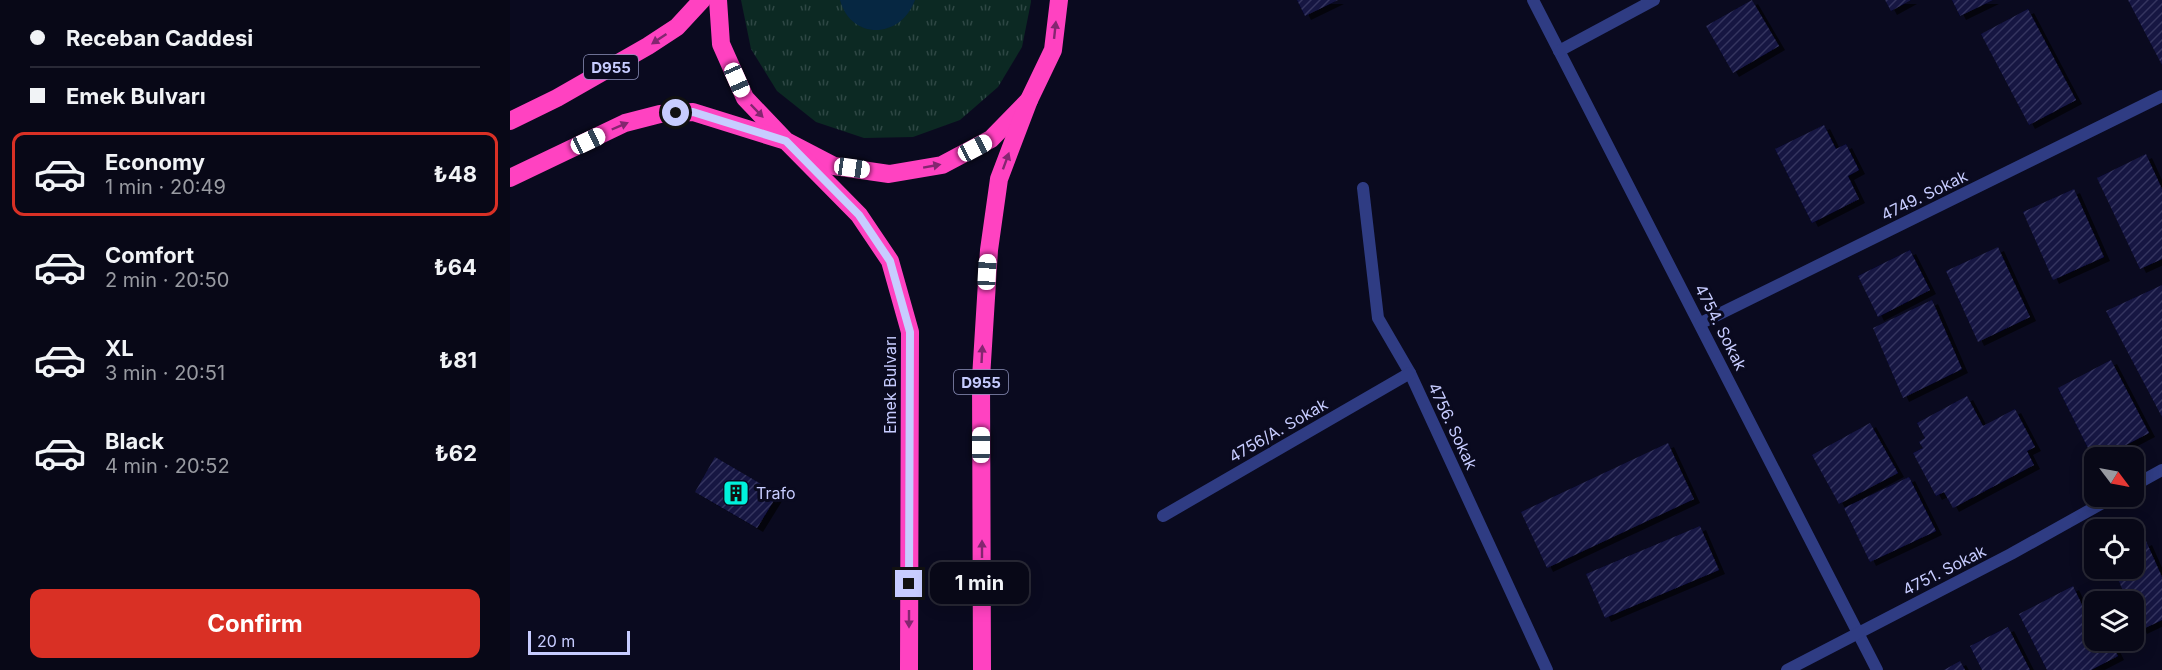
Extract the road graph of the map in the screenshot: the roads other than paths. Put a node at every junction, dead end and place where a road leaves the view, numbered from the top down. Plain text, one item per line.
1 (702, 0) edge
2 (718, 0) edge
3 (1059, 0) edge
4 (1533, 0) edge
5 (1654, 0) edge
6 (1559, 51) junction
7 (2162, 96) edge
8 (1029, 100) junction
9 (510, 121) edge
10 (786, 141) junction
11 (510, 178) edge
12 (1363, 188) dead end
13 (1701, 323) junction
14 (1410, 373) junction
15 (2162, 470) edge
16 (2144, 480) edge
17 (2095, 507) edge
18 (1163, 516) dead end
19 (1859, 632) junction
20 (909, 670) edge
21 (982, 670) edge
22 (1548, 670) edge
23 (1787, 670) edge
24 (1877, 670) edge

1 -> 9 highway, D955
2 -> 10 highway, D955
8 -> 3 highway, D955
4 - 6 street, 4754. Sokak
5 - 6 street
6 - 13 street, 4754. Sokak
7 - 13 street, 4749. Sokak
10 -> 8 highway, D955
21 -> 8 highway, D955
11 -> 10 highway, D955
10 -> 20 highway, Emek Bulvarı / D955
12 - 14 street, 4756. Sokak
13 - 19 street, 4754. Sokak
14 - 18 street, 4756/A. Sokak
14 - 22 street, 4756. Sokak
15 - 16 street
17 - 19 street, 4751. Sokak
19 - 23 street, 4751. Sokak
19 - 24 street, 4754. Sokak

